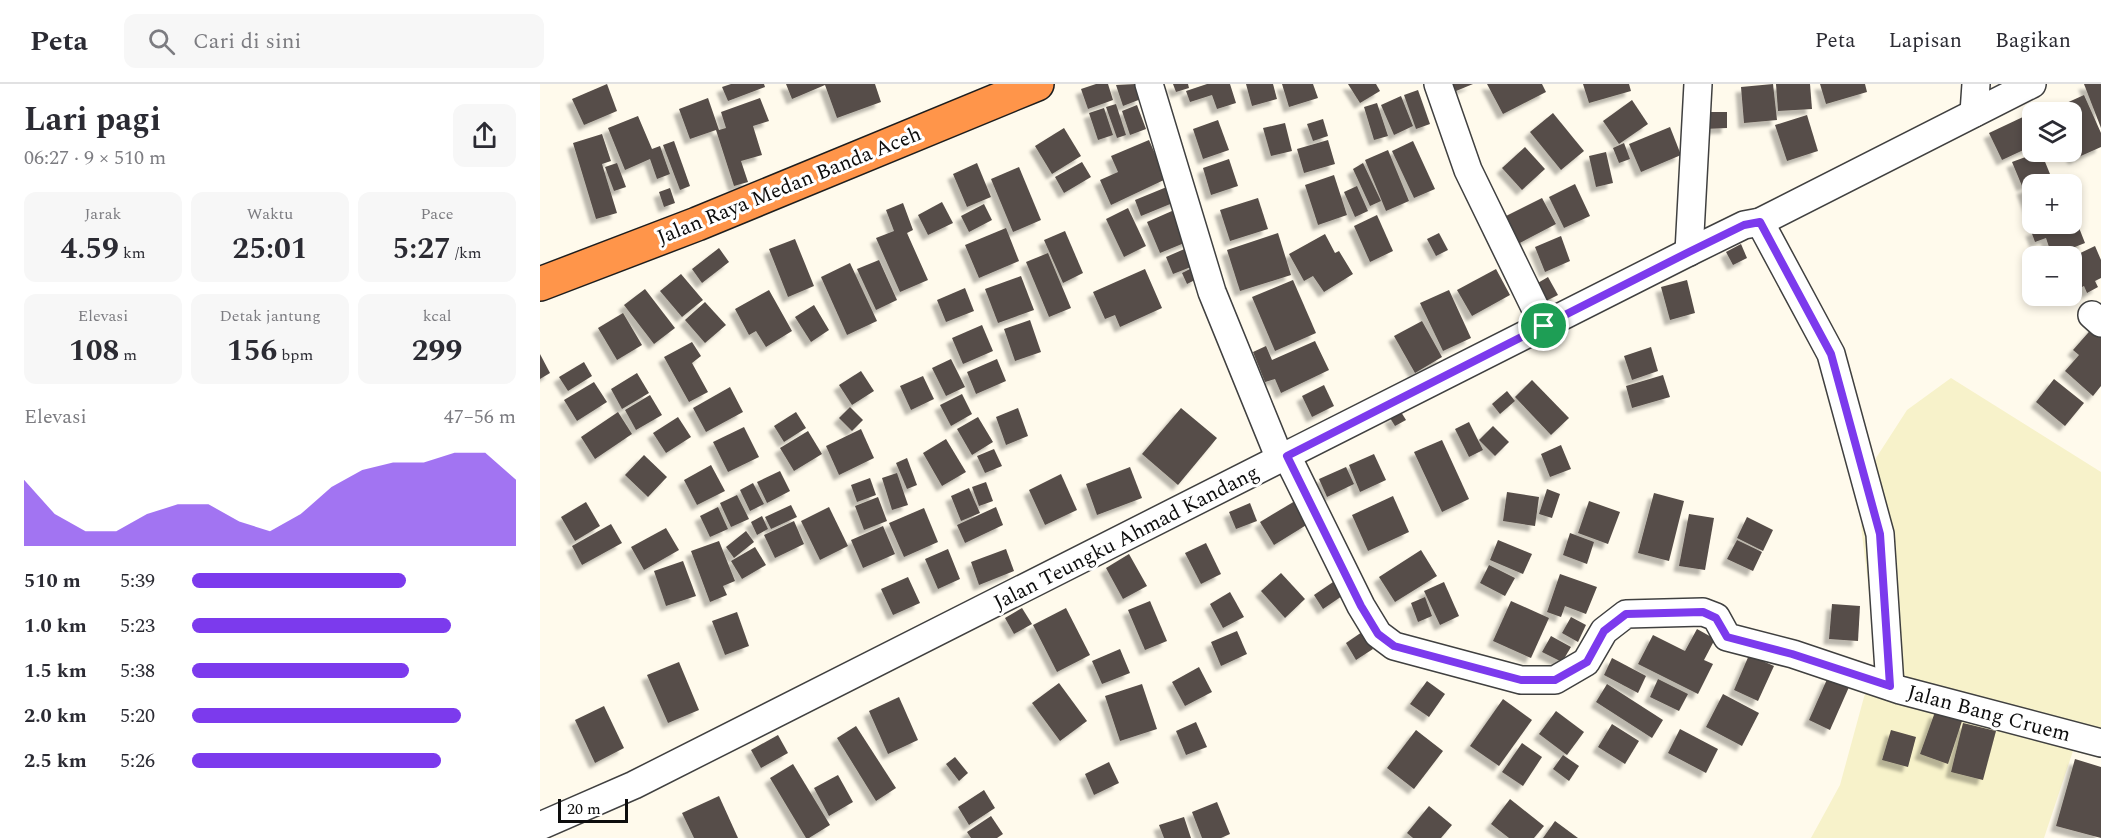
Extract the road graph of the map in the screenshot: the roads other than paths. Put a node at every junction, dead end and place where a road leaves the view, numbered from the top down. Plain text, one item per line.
1 (1036, 84) edge
2 (1149, 84) edge
3 (1438, 84) edge
4 (1698, 84) edge
5 (1976, 84) edge
6 (2032, 84) edge
7 (1974, 113) junction
8 (1760, 222) junction
9 (1689, 252) junction
10 (540, 284) edge
11 (1544, 326) junction
12 (1284, 457) junction
13 (1890, 686) junction
14 (2101, 743) edge
15 (540, 826) edge

1 - 10 highway, Jalan Raya Medan Banda Aceh
2 - 12 street, Jalan Bang Cruem
3 - 11 street
4 - 9 street
5 - 7 street
6 - 7 street, Jalan Teungku Ahmad Kandang
7 - 8 street, Jalan Teungku Ahmad Kandang
8 - 9 street, Jalan Teungku Ahmad Kandang
8 - 13 street
9 - 11 street, Jalan Teungku Ahmad Kandang
11 - 12 street, Jalan Teungku Ahmad Kandang
12 - 13 street, Jalan Bang Cruem
12 - 15 street, Jalan Teungku Ahmad Kandang
13 - 14 street, Jalan Bang Cruem

